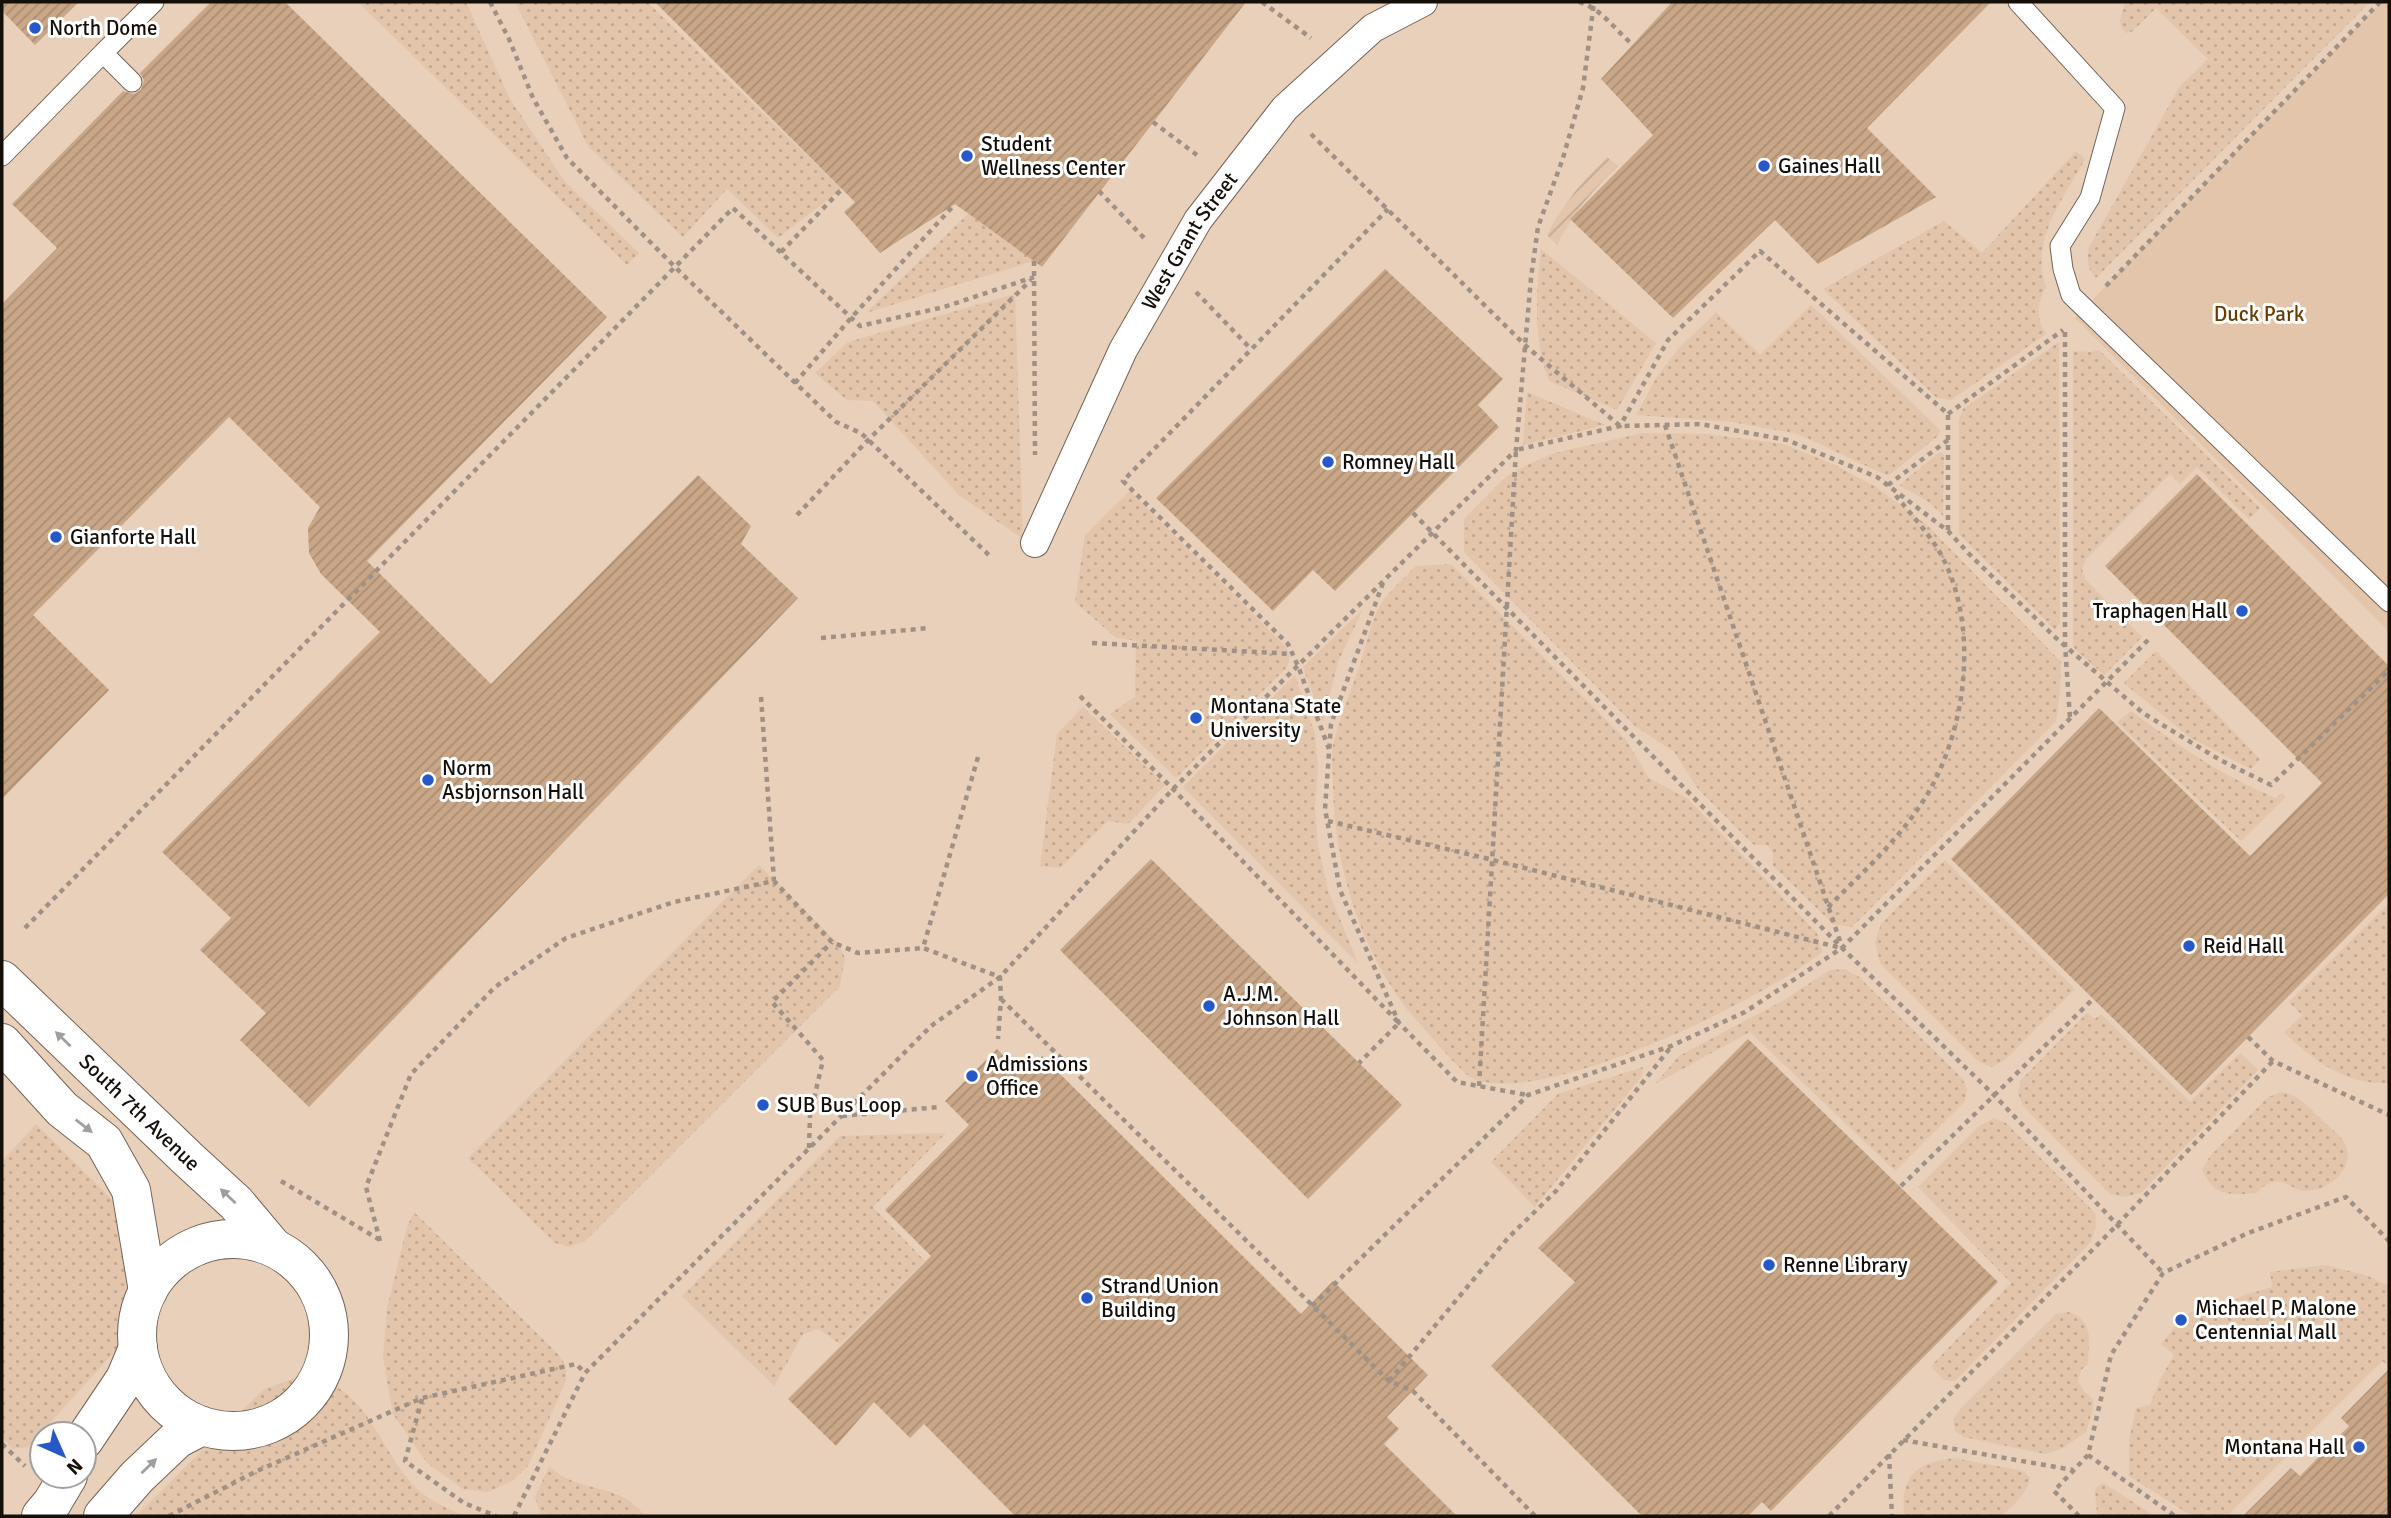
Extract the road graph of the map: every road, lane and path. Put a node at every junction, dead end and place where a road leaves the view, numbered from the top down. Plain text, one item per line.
1 (154, 2) edge
2 (490, 2) edge
3 (1262, 2) edge
4 (1423, 2) edge
5 (1578, 2) edge
6 (2018, 2) edge
7 (2379, 2) edge
8 (1594, 4) edge
9 (1632, 44) dead end
10 (103, 53) junction
11 (1340, 59) junction
12 (132, 82) dead end
13 (1285, 108) junction
14 (1153, 122) dead end
15 (2, 156) edge
16 (1230, 179) junction
17 (842, 189) dead end
18 (955, 204) dead end
19 (1388, 209) junction
20 (781, 252) junction
21 (1034, 261) dead end
22 (676, 268) junction
23 (1034, 277) junction
24 (2085, 308) junction
25 (851, 318) junction
26 (2065, 329) junction
27 (1527, 347) junction
28 (795, 383) junction
29 (1948, 414) junction
30 (1665, 425) junction
31 (1620, 426) junction
32 (869, 440) junction
33 (1949, 440) junction
34 (1517, 450) junction
35 (1035, 463) dead end
36 (1888, 485) junction
37 (1413, 513) dead end
38 (797, 515) dead end
39 (1948, 531) junction
40 (1433, 533) junction
41 (1035, 543) dead end
42 (991, 557) dead end
43 (1384, 581) junction
44 (2389, 602) edge
45 (1508, 610) junction
46 (929, 628) dead end
47 (2151, 637) dead end
48 (821, 638) dead end
49 (1092, 643) dead end
50 (2065, 644) junction
51 (1293, 654) junction
52 (1298, 666) junction
53 (2389, 670) edge
54 (2106, 682) junction
55 (1080, 696) dead end
56 (761, 697) dead end
57 (2070, 719) junction
58 (1329, 749) junction
59 (978, 757) dead end
60 (1173, 789) junction
61 (1328, 821) junction
62 (1493, 860) junction
63 (774, 881) junction
64 (1828, 907) junction
65 (25, 928) dead end
66 (832, 942) junction
67 (923, 948) junction
68 (1842, 948) junction
69 (1000, 977) junction
70 (2, 980) edge
71 (1001, 999) junction
72 (2093, 999) dead end
73 (1399, 1023) junction
74 (2248, 1037) dead end
75 (998, 1039) dead end
76 (2, 1044) edge
77 (1671, 1046) junction
78 (2273, 1061) junction
79 (1359, 1063) dead end
80 (1479, 1086) junction
81 (1528, 1095) junction
82 (1995, 1096) junction
83 (939, 1107) dead end
84 (2389, 1115) edge
85 (841, 1116) junction
86 (809, 1148) junction
87 (281, 1181) dead end
88 (1901, 1186) dead end
89 (2116, 1226) junction
90 (2389, 1241) edge
91 (273, 1247) junction
92 (2163, 1273) junction
93 (148, 1291) junction
94 (1312, 1306) junction
95 (138, 1348) junction
96 (585, 1373) junction
97 (1389, 1381) junction
98 (422, 1398) junction
99 (97, 1420) edge
100 (202, 1426) junction
101 (1903, 1440) junction
102 (2, 1444) edge
103 (1889, 1454) junction
104 (2088, 1455) junction
105 (28, 1468) edge
106 (2073, 1470) junction
107 (60, 1490) edge
108 (41, 1516) edge
109 (103, 1516) edge
110 (169, 1516) edge
111 (496, 1516) edge
112 (514, 1516) edge
113 (1535, 1516) edge
114 (1829, 1516) edge
115 (1892, 1516) edge
116 (2079, 1516) edge
117 (2175, 1516) edge

1 - 10 lane
2 - 22 path
3 - 11 path
4 - 11 street, West Grant Street
5 - 8 path
6 - 24 lane
7 - 24 path
8 - 9 path
8 - 27 path
10 - 12 lane
10 - 15 lane
11 - 13 street, West Grant Street
13 - 16 street, West Grant Street
13 - 19 path
14 - 16 path
16 - 41 street, West Grant Street
17 - 20 path
18 - 25 path
19 - 27 path
19 - 51 path
20 - 22 path
20 - 25 path
21 - 23 path
22 - 28 path
22 - 65 path
23 - 25 path
23 - 32 path
23 - 35 path
24 - 26 path
24 - 44 lane
25 - 28 path
26 - 29 path
26 - 50 path
27 - 31 path
27 - 34 path
28 - 32 path
29 - 31 path
29 - 33 path
30 - 31 path
30 - 36 path
30 - 64 path
31 - 34 path
32 - 38 path
32 - 42 path
33 - 36 path
33 - 39 path
34 - 40 path
34 - 45 path
36 - 39 path
36 - 64 path
37 - 40 path
39 - 50 path
40 - 43 path
40 - 45 path
43 - 52 path
43 - 58 path
45 - 62 path
45 - 68 path
46 - 48 path
47 - 54 path
49 - 51 path
50 - 54 path
50 - 57 path
51 - 52 path
52 - 58 path
52 - 60 path
53 - 54 path
54 - 57 path
55 - 60 path
56 - 63 path
57 - 68 path
58 - 61 path
59 - 67 path
60 - 69 path
60 - 73 path
61 - 62 path
61 - 73 path
62 - 68 path
62 - 80 path
63 - 66 path
63 - 87 path
64 - 68 path
66 - 67 path
66 - 86 path
67 - 69 path
68 - 77 path
68 - 82 path
69 - 71 path
69 - 85 path
91 -> 70 street, South 7th Avenue
71 - 75 path
71 - 94 path
72 - 82 path
73 - 79 path
73 - 80 path
74 - 78 path
76 -> 93 street
77 - 81 path
77 - 97 path
78 - 84 path
78 - 89 path
80 - 81 path
81 - 94 path
82 - 88 path
82 - 89 path
83 - 85 path
85 - 86 path
86 - 96 path
89 - 92 path
89 - 101 path
90 - 92 path
91 - 93 street
91 - 100 street
92 - 104 path
93 - 95 street
94 - 97 path
95 - 99 street
95 - 100 street
96 - 98 path
96 - 112 path
97 - 113 path
98 - 110 path
98 - 111 path
109 -> 100 street
101 - 103 path
101 - 106 path
102 - 105 path
103 - 114 path
103 - 115 path
104 - 106 path
104 - 117 path
106 - 116 path
107 - 108 street

